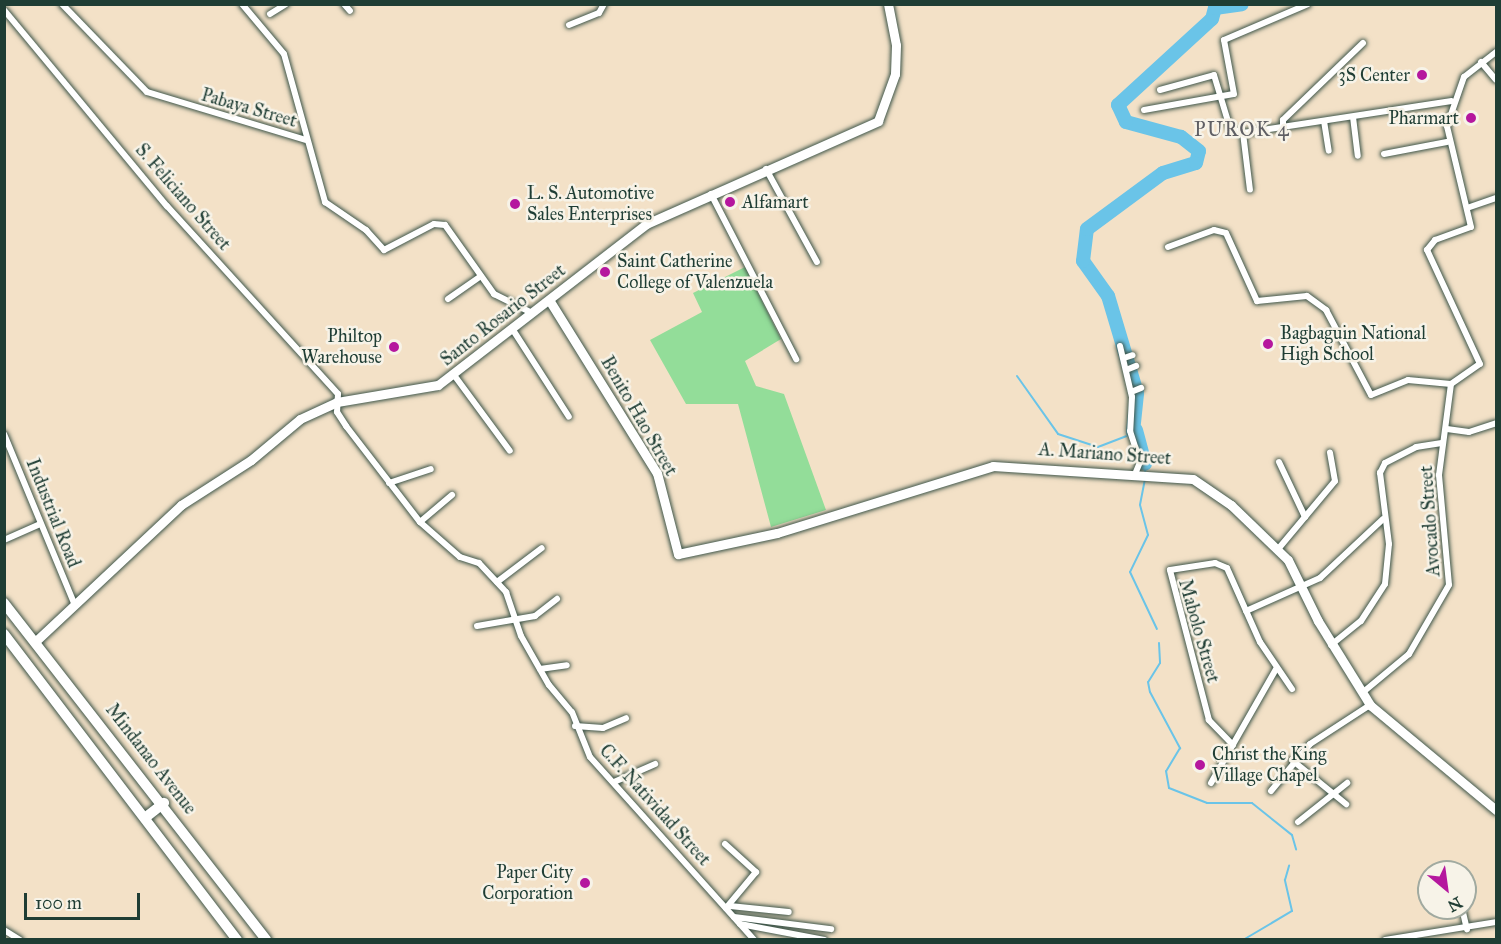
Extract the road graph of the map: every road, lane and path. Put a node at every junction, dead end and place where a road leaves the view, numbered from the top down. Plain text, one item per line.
1 (62, 4) edge
2 (242, 4) edge
3 (271, 4) edge
4 (286, 4) edge
5 (344, 4) edge
6 (604, 4) edge
7 (888, 4) edge
8 (1308, 4) edge
9 (4, 9) edge
10 (278, 9) junction
11 (350, 11) dead end
12 (270, 14) dead end
13 (569, 25) dead end
14 (1363, 43) dead end
15 (1497, 52) edge
16 (1481, 62) junction
17 (1497, 80) edge
18 (1160, 90) dead end
19 (1223, 99) junction
20 (1452, 101) junction
21 (1144, 110) dead end
22 (1353, 117) junction
23 (1324, 121) junction
24 (1283, 127) junction
25 (1243, 133) junction
26 (306, 140) junction
27 (1447, 142) junction
28 (1329, 151) dead end
29 (1384, 154) dead end
30 (1358, 156) dead end
31 (766, 167) junction
32 (1250, 190) dead end
33 (711, 194) junction
34 (1497, 198) edge
35 (1467, 208) junction
36 (1168, 247) dead end
37 (817, 262) dead end
38 (481, 276) junction
39 (448, 299) dead end
40 (550, 303) junction
41 (534, 314) junction
42 (513, 330) junction
43 (1120, 346) dead end
44 (796, 359) dead end
45 (454, 375) junction
46 (1451, 384) junction
47 (338, 402) junction
48 (569, 417) dead end
49 (1497, 423) edge
50 (1447, 429) junction
51 (4, 434) edge
52 (1442, 443) junction
53 (510, 451) dead end
54 (1330, 452) dead end
55 (1279, 462) dead end
56 (431, 469) dead end
57 (1141, 472) junction
58 (389, 483) junction
59 (452, 495) dead end
60 (1305, 517) junction
61 (1383, 519) junction
62 (420, 522) junction
63 (40, 524) junction
64 (4, 540) edge
65 (542, 548) dead end
66 (1279, 548) junction
67 (678, 554) joint
68 (497, 582) junction
69 (1300, 588) junction
70 (557, 599) dead end
71 (4, 603) edge
72 (74, 603) junction
73 (1246, 611) junction
74 (517, 620) junction
75 (477, 626) dead end
76 (4, 634) edge
77 (38, 639) junction
78 (1331, 645) junction
79 (567, 665) dead end
80 (540, 669) junction
81 (1276, 669) junction
82 (1292, 689) dead end
83 (1362, 693) junction
84 (1370, 705) junction
85 (626, 718) dead end
86 (575, 726) junction
87 (1233, 745) junction
88 (1292, 760) junction
89 (655, 764) dead end
90 (614, 782) junction
91 (1211, 783) dead end
92 (1347, 783) dead end
93 (1271, 791) dead end
94 (1334, 794) junction
95 (164, 803) junction
96 (1346, 804) dead end
97 (1497, 810) edge
98 (146, 817) junction
99 (1298, 822) dead end
100 (725, 844) dead end
101 (728, 907) junction
102 (789, 912) dead end
103 (734, 917) junction
104 (1465, 920) edge
105 (1497, 922) edge
106 (740, 924) junction
107 (831, 929) dead end
108 (1467, 929) junction
109 (4, 930) edge
110 (1412, 936) edge
111 (20, 939) edge
112 (237, 939) edge
113 (266, 939) edge
114 (754, 939) edge
115 (825, 939) edge
116 (1385, 939) edge

1 - 26 street, Pabaya Street
2 - 26 street
3 - 10 street
4 - 10 street
5 - 11 street
6 - 13 street
7 - 31 street, Santo Rosario Street
8 - 19 street
9 - 47 street, S. Feliciano Street
10 - 12 street
14 - 24 street
15 - 16 street
16 - 17 street
16 - 20 street
18 - 19 street
19 - 21 street
19 - 25 street
20 - 22 street
20 - 27 street
22 - 23 street
22 - 30 street
23 - 24 street
23 - 28 street
24 - 25 street
25 - 32 street
26 - 38 street, Pabaya Street
27 - 29 street
27 - 35 street
31 - 33 street, Santo Rosario Street
31 - 37 street
33 - 40 street, Santo Rosario Street
33 - 44 street
34 - 35 street
35 - 46 street
36 - 46 street
38 - 39 street
38 - 41 street, Pabaya Street
40 - 41 street, Santo Rosario Street
40 - 67 street, Benito Hao Street
41 - 42 street, Santo Rosario Street
42 - 45 street, Santo Rosario Street
42 - 48 street
43 - 57 street
45 - 47 street, Santo Rosario Street
45 - 53 street
46 - 50 street, Avocado Street
47 - 58 street, C.F. Natividad Street
47 - 72 street, Santo Rosario Street
49 - 50 street
50 - 52 street, Avocado Street
51 - 63 street, Industrial Road
52 - 61 street
52 - 83 street, Avocado Street
54 - 60 street
55 - 60 street
56 - 58 street
57 - 66 street, A. Mariano Street
57 - 67 street, A. Mariano Street
58 - 62 street, C.F. Natividad Street
59 - 62 street
60 - 66 street
61 - 69 street
61 - 78 street
62 - 68 street, C.F. Natividad Street
63 - 64 street
63 - 72 street, Industrial Road
65 - 68 street
66 - 69 street, A. Mariano Street
68 - 74 street, C.F. Natividad Street
69 - 73 street
69 - 78 street, A. Mariano Street
70 - 74 street
71 - 77 main road, Mindanao Avenue
72 - 77 street, Santo Rosario Street
73 - 81 street
73 - 87 street, Mabolo Street
74 - 75 street
74 - 80 street, C.F. Natividad Street
76 - 98 main road, Mindanao Avenue
77 - 95 main road, Mindanao Avenue
78 - 83 street, A. Mariano Street
79 - 80 street
80 - 86 street, C.F. Natividad Street
81 - 82 street
81 - 87 street
83 - 84 street, A. Mariano Street
84 - 88 street
84 - 97 street, A. Mariano Street
85 - 86 street
86 - 90 street, C.F. Natividad Street
87 - 91 street
88 - 93 street
88 - 94 street
89 - 90 street
90 - 101 street, C.F. Natividad Street
92 - 94 street
94 - 96 street
94 - 99 street
95 - 98 main road
95 - 113 main road, Mindanao Avenue
98 - 112 main road, Mindanao Avenue
100 - 101 street
101 - 102 street
101 - 103 street, C.F. Natividad Street
103 - 106 street, C.F. Natividad Street
103 - 107 street
104 - 108 street
105 - 108 street
106 - 114 street, C.F. Natividad Street
106 - 115 street
108 - 110 street
109 - 111 street
110 - 116 street

